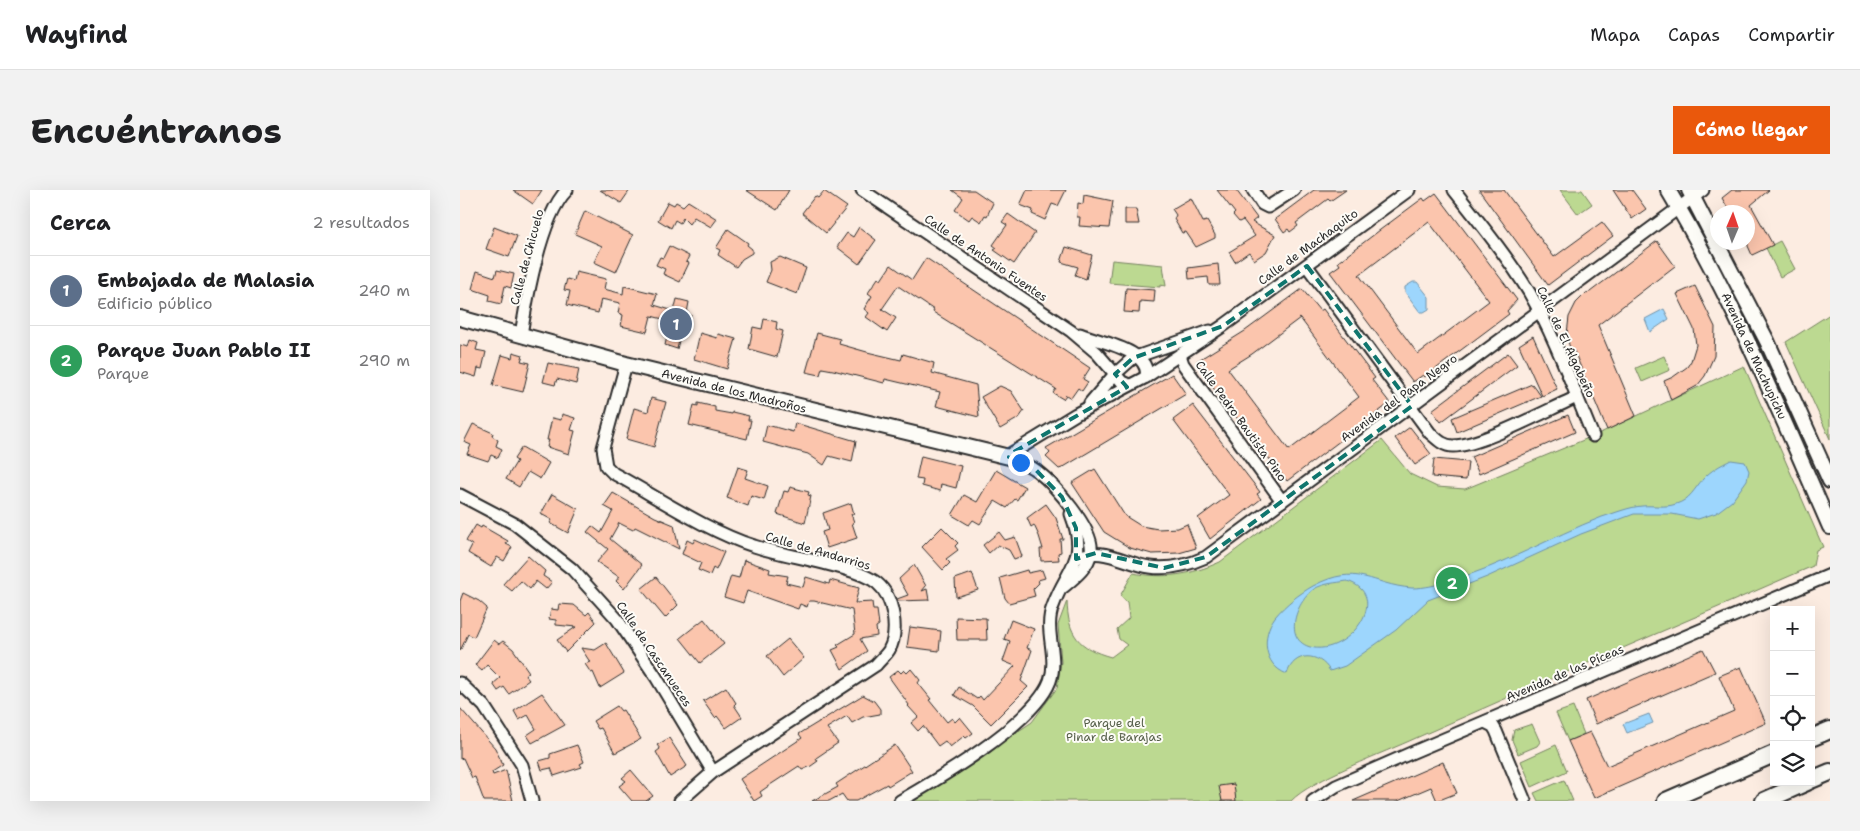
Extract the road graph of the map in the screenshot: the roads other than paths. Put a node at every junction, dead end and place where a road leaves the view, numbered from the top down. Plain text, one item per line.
1 (567, 190) edge
2 (862, 190) edge
3 (1253, 190) edge
4 (1294, 190) edge
5 (1409, 190) edge
6 (1454, 190) edge
7 (1668, 190) edge
8 (1695, 192) edge
9 (1679, 208) junction
10 (1307, 266) junction
11 (1539, 312) junction
12 (460, 318) edge
13 (1223, 326) junction
14 (1071, 331) junction
15 (521, 335) junction
16 (1180, 355) junction
17 (1139, 356) junction
18 (626, 364) junction
19 (1115, 374) junction
20 (1146, 377) junction
21 (1129, 385) junction
22 (1577, 397) junction
23 (1412, 406) junction
24 (1076, 414) junction
25 (1593, 436) dead end
26 (1009, 457) junction
27 (1830, 481) edge
28 (460, 495) edge
29 (1062, 497) junction
30 (1282, 501) junction
31 (1830, 527) edge
32 (1092, 552) junction
33 (1076, 558) junction
34 (1830, 575) edge
35 (1062, 588) junction
36 (460, 683) edge
37 (1485, 722) junction
38 (1830, 730) edge
39 (1815, 736) edge
40 (1770, 756) edge
41 (713, 772) junction
42 (1830, 772) edge
43 (1815, 778) edge
44 (1798, 786) edge
45 (532, 801) edge
46 (680, 801) edge
47 (900, 801) edge
48 (1313, 801) edge
49 (1525, 801) edge
50 (1666, 801) edge
51 (1764, 801) edge

1 - 15 street, Calle de Chicuelo
2 - 14 street, Calle de Antonio Fuentes
3 - 4 street
5 - 10 street, Calle de Machaquito
6 - 11 street, Calle de El Algabeño
7 - 9 street, Avenida de Machupichu
8 - 9 street, Avenida del Papa Negro
8 - 27 street, Avenida de Machupichu
9 - 11 street, Avenida del Papa Negro
9 - 31 street, Avenida de Machupichu
10 - 13 street, Calle de Machaquito
10 - 23 street
11 - 22 street, Calle de El Algabeño
11 - 23 street, Avenida del Papa Negro
12 - 15 street, Avenida de los Madroños
13 - 16 street, Calle de Machaquito
13 - 17 street, Calle de Machaquito
14 - 17 street, Calle de Antonio Fuentes
14 - 19 street, Calle de Antonio Fuentes
15 - 18 street, Avenida de los Madroños
16 - 20 street, Calle de Machaquito
16 - 30 street, Calle Pedro Bautista Pino
17 - 19 street, Calle de Machaquito
17 - 20 street
18 - 26 street, Avenida de los Madroños
18 - 41 street, Calle de Andarrios
19 - 21 street, Calle de Antonio Fuentes
19 - 24 street, Calle de Machaquito
20 - 21 street, Calle de Machaquito
21 - 24 street, Calle de Machaquito
22 - 23 street
22 - 25 street, Calle de El Algabeño
23 - 30 street, Avenida del Papa Negro
24 - 26 street, Calle de Machaquito
26 - 29 street
28 - 41 street, Calle de Cascanueces
29 - 32 street
29 - 33 street
30 - 32 street, Avenida del Papa Negro
32 - 33 street
32 - 35 street
33 - 35 street
34 - 37 street, Avenida de las Píceas
35 - 47 street
36 - 45 street
37 - 48 street, Avenida de las Píceas
37 - 49 street
38 - 39 main road
40 - 50 main road
41 - 46 street, Calle de Andarrios
42 - 43 main road
44 - 51 main road

